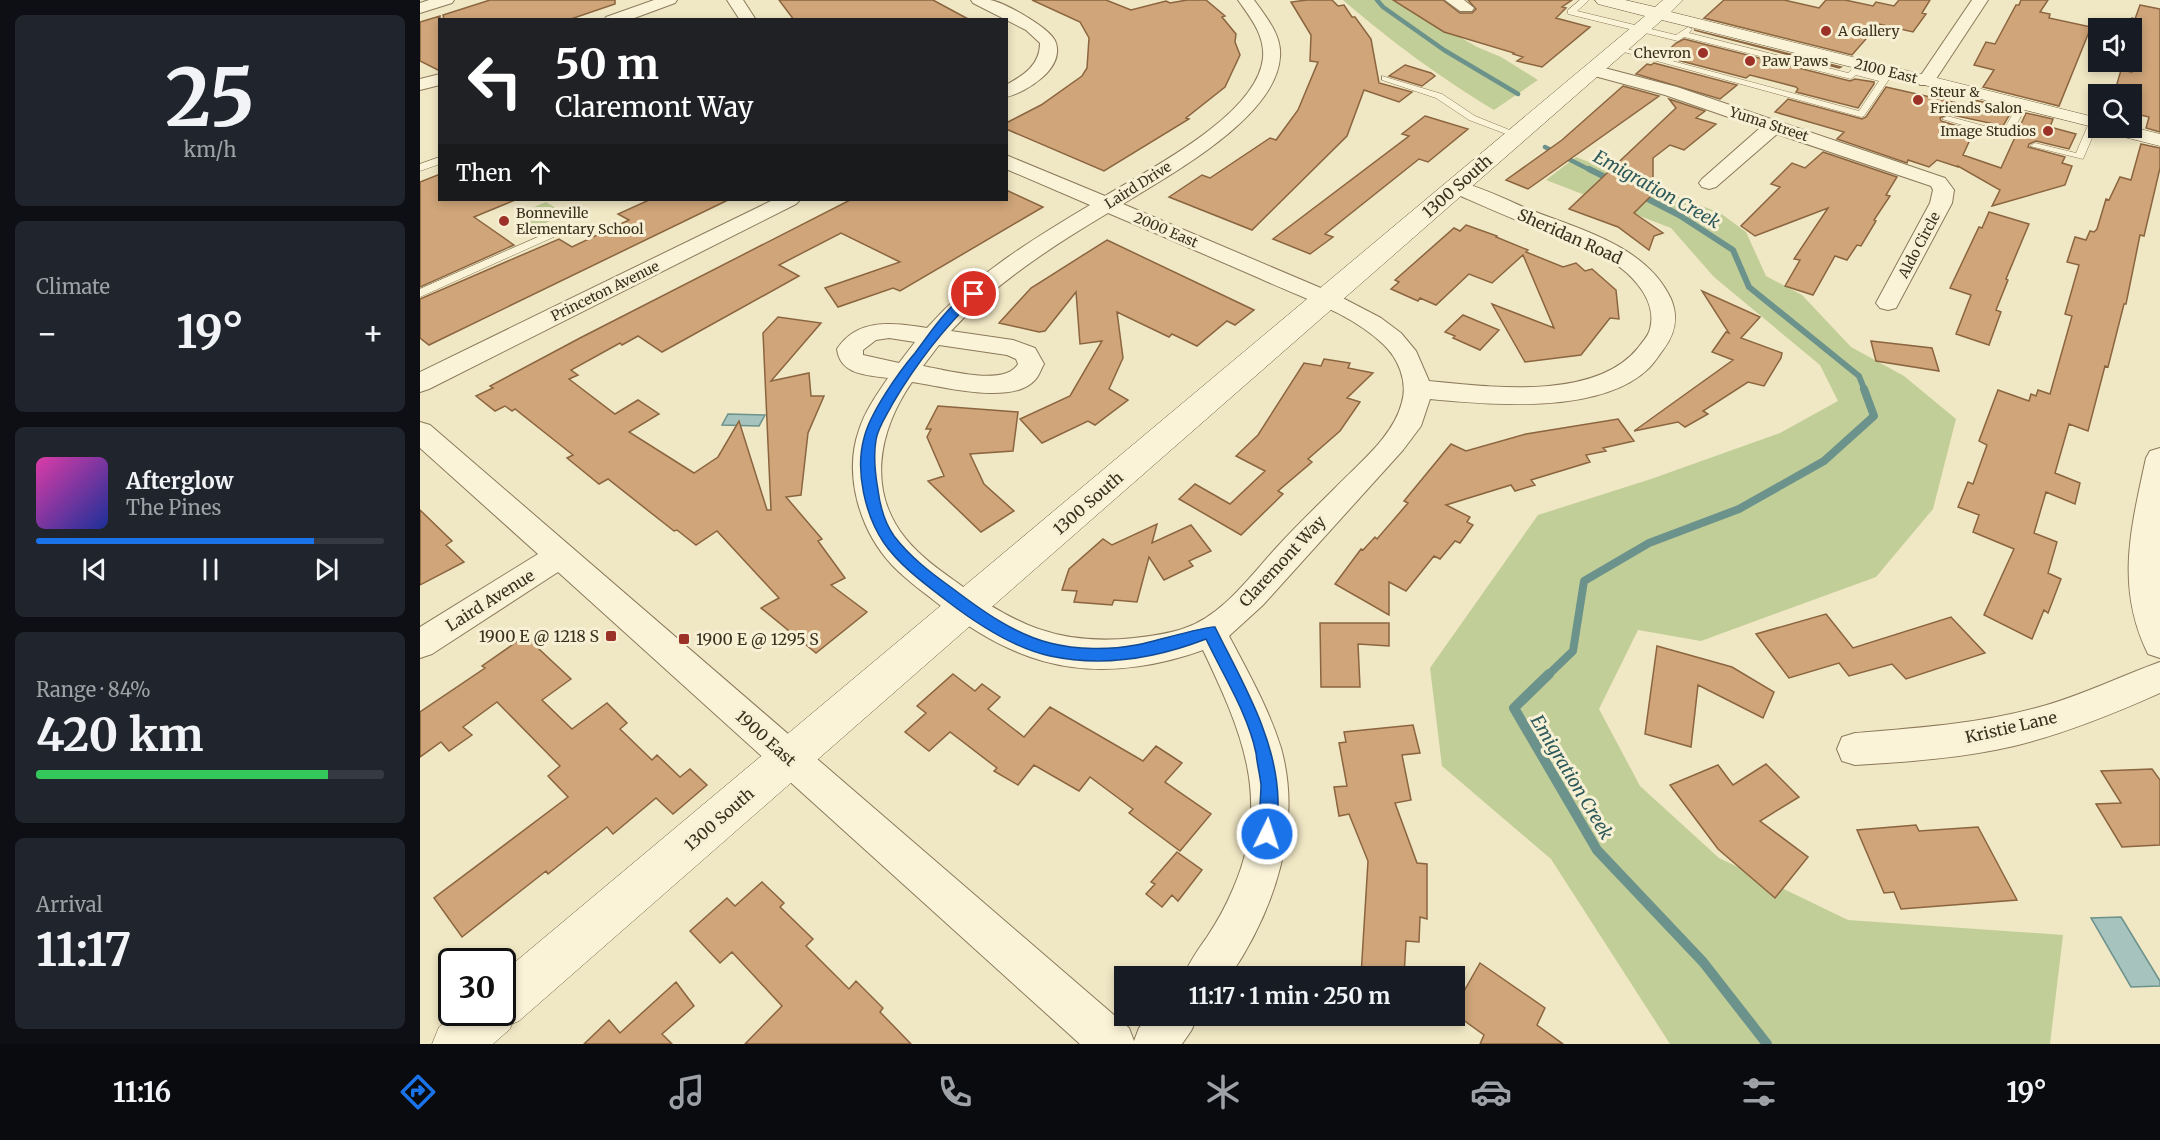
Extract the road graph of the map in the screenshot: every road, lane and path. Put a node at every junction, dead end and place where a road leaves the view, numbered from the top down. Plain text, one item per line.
1 (446, 0) edge
2 (669, 0) edge
3 (735, 0) edge
4 (980, 0) edge
5 (1246, 0) edge
6 (1585, 0) edge
7 (1604, 0) edge
8 (1980, 0) edge
9 (420, 8) edge
10 (618, 18) edge
11 (747, 18) edge
12 (1636, 32) edge
13 (1887, 76) junction
14 (1385, 78) dead end
15 (438, 80) edge
16 (1926, 81) junction
17 (420, 85) edge
18 (1008, 91) edge
19 (2022, 105) junction
20 (1947, 119) dead end
21 (2088, 122) edge
22 (1774, 126) junction
23 (1517, 135) junction
24 (2142, 135) edge
25 (2092, 138) edge
26 (2160, 140) edge
27 (2035, 146) dead end
28 (438, 161) edge
29 (1008, 162) edge
30 (420, 168) edge
31 (1708, 183) dead end
32 (1941, 185) joint
33 (1456, 188) junction
34 (787, 201) edge
35 (1107, 205) junction
36 (564, 228) dead end
37 (420, 293) edge
38 (1326, 299) junction
39 (1888, 303) dead end
40 (933, 337) junction
41 (905, 372) junction
42 (420, 383) edge
43 (1419, 388) junction
44 (420, 432) edge
45 (2160, 458) edge
46 (561, 555) junction
47 (966, 607) junction
48 (1210, 632) junction
49 (420, 644) edge
50 (2160, 644) edge
51 (2160, 677) edge
52 (1855, 749) dead end
53 (789, 759) junction
54 (1212, 966) edge
55 (516, 992) edge
56 (477, 1026) edge
57 (1168, 1026) edge
58 (456, 1044) edge
59 (1113, 1044) edge
60 (1155, 1044) edge

1 - 9 street
2 - 10 street
3 - 11 street
4 - 18 street
5 - 35 street, Laird Drive
6 - 12 lane
7 - 12 street, 2100 East
8 - 16 street
12 - 13 street, 2100 East
12 - 13 lane
12 - 22 street, Yuma Street
12 - 23 street, 1300 South
13 - 16 street, 2100 East
14 - 23 lane
15 - 17 street
16 - 19 street, 2100 East
19 - 20 lane
19 - 21 street, 2100 East
22 - 31 street
22 - 32 street, Yuma Street
23 - 33 street, 1300 South
24 - 26 street, 2100 East
25 - 27 lane
28 - 30 lane
29 - 35 street, 2000 East
32 - 39 street, Aldo Circle
33 - 38 street, 1300 South
33 - 43 street, Sheridan Road
34 - 42 street, Princeton Avenue
35 - 38 street, 2000 East
35 - 40 street, Laird Drive
36 - 37 lane
38 - 43 street
38 - 47 street, 1300 South
40 - 41 street, Laird Drive
40 - 41 street
40 - 41 street
41 - 47 street, Laird Drive
43 - 48 street, Claremont Way
44 - 46 street, 1900 East
45 - 50 street
46 - 49 street, Laird Avenue
46 - 53 street, 1900 East
47 - 48 street, Claremont Way
47 - 53 street, 1300 South
48 - 54 street
51 - 52 street, Kristie Lane
53 - 55 street, 1300 South
53 - 59 street, 1900 East
56 - 58 street
57 - 60 street

